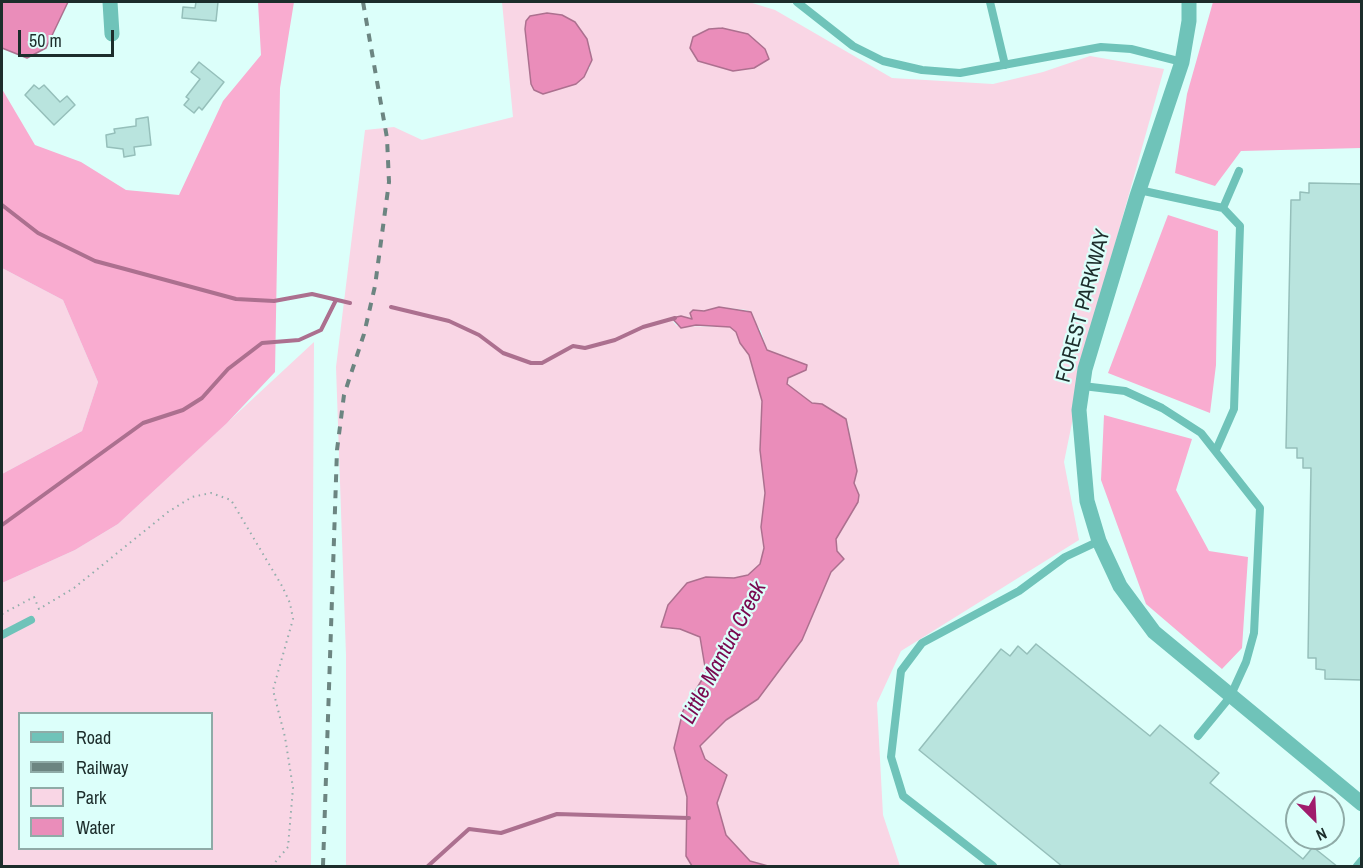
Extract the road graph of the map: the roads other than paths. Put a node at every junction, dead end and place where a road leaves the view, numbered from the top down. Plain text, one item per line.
1 (110, 2) edge
2 (797, 2) edge
3 (990, 2) edge
4 (1188, 2) edge
5 (112, 34) dead end
6 (1182, 62) junction
7 (1005, 65) junction
8 (1239, 171) dead end
9 (1139, 190) junction
10 (1223, 208) junction
11 (1083, 386) junction
12 (1216, 450) junction
13 (1099, 541) junction
14 (31, 620) dead end
15 (2, 635) edge
16 (1230, 697) junction
17 (1198, 736) dead end
18 (1362, 804) edge
19 (1362, 860) edge
20 (1357, 866) edge
21 (993, 867) edge

1 - 5 street
2 - 7 lane
3 - 7 lane
4 - 6 street, FOREST PARKWAY
6 - 7 lane
6 - 9 street, FOREST PARKWAY
8 - 10 lane
9 - 10 lane
9 - 11 street, FOREST PARKWAY
10 - 12 lane
11 - 12 lane
11 - 13 street, FOREST PARKWAY
12 - 16 lane
13 - 16 street, FOREST PARKWAY
13 - 21 lane
14 - 15 lane
16 - 17 lane
16 - 18 street, FOREST PARKWAY
19 - 20 lane

